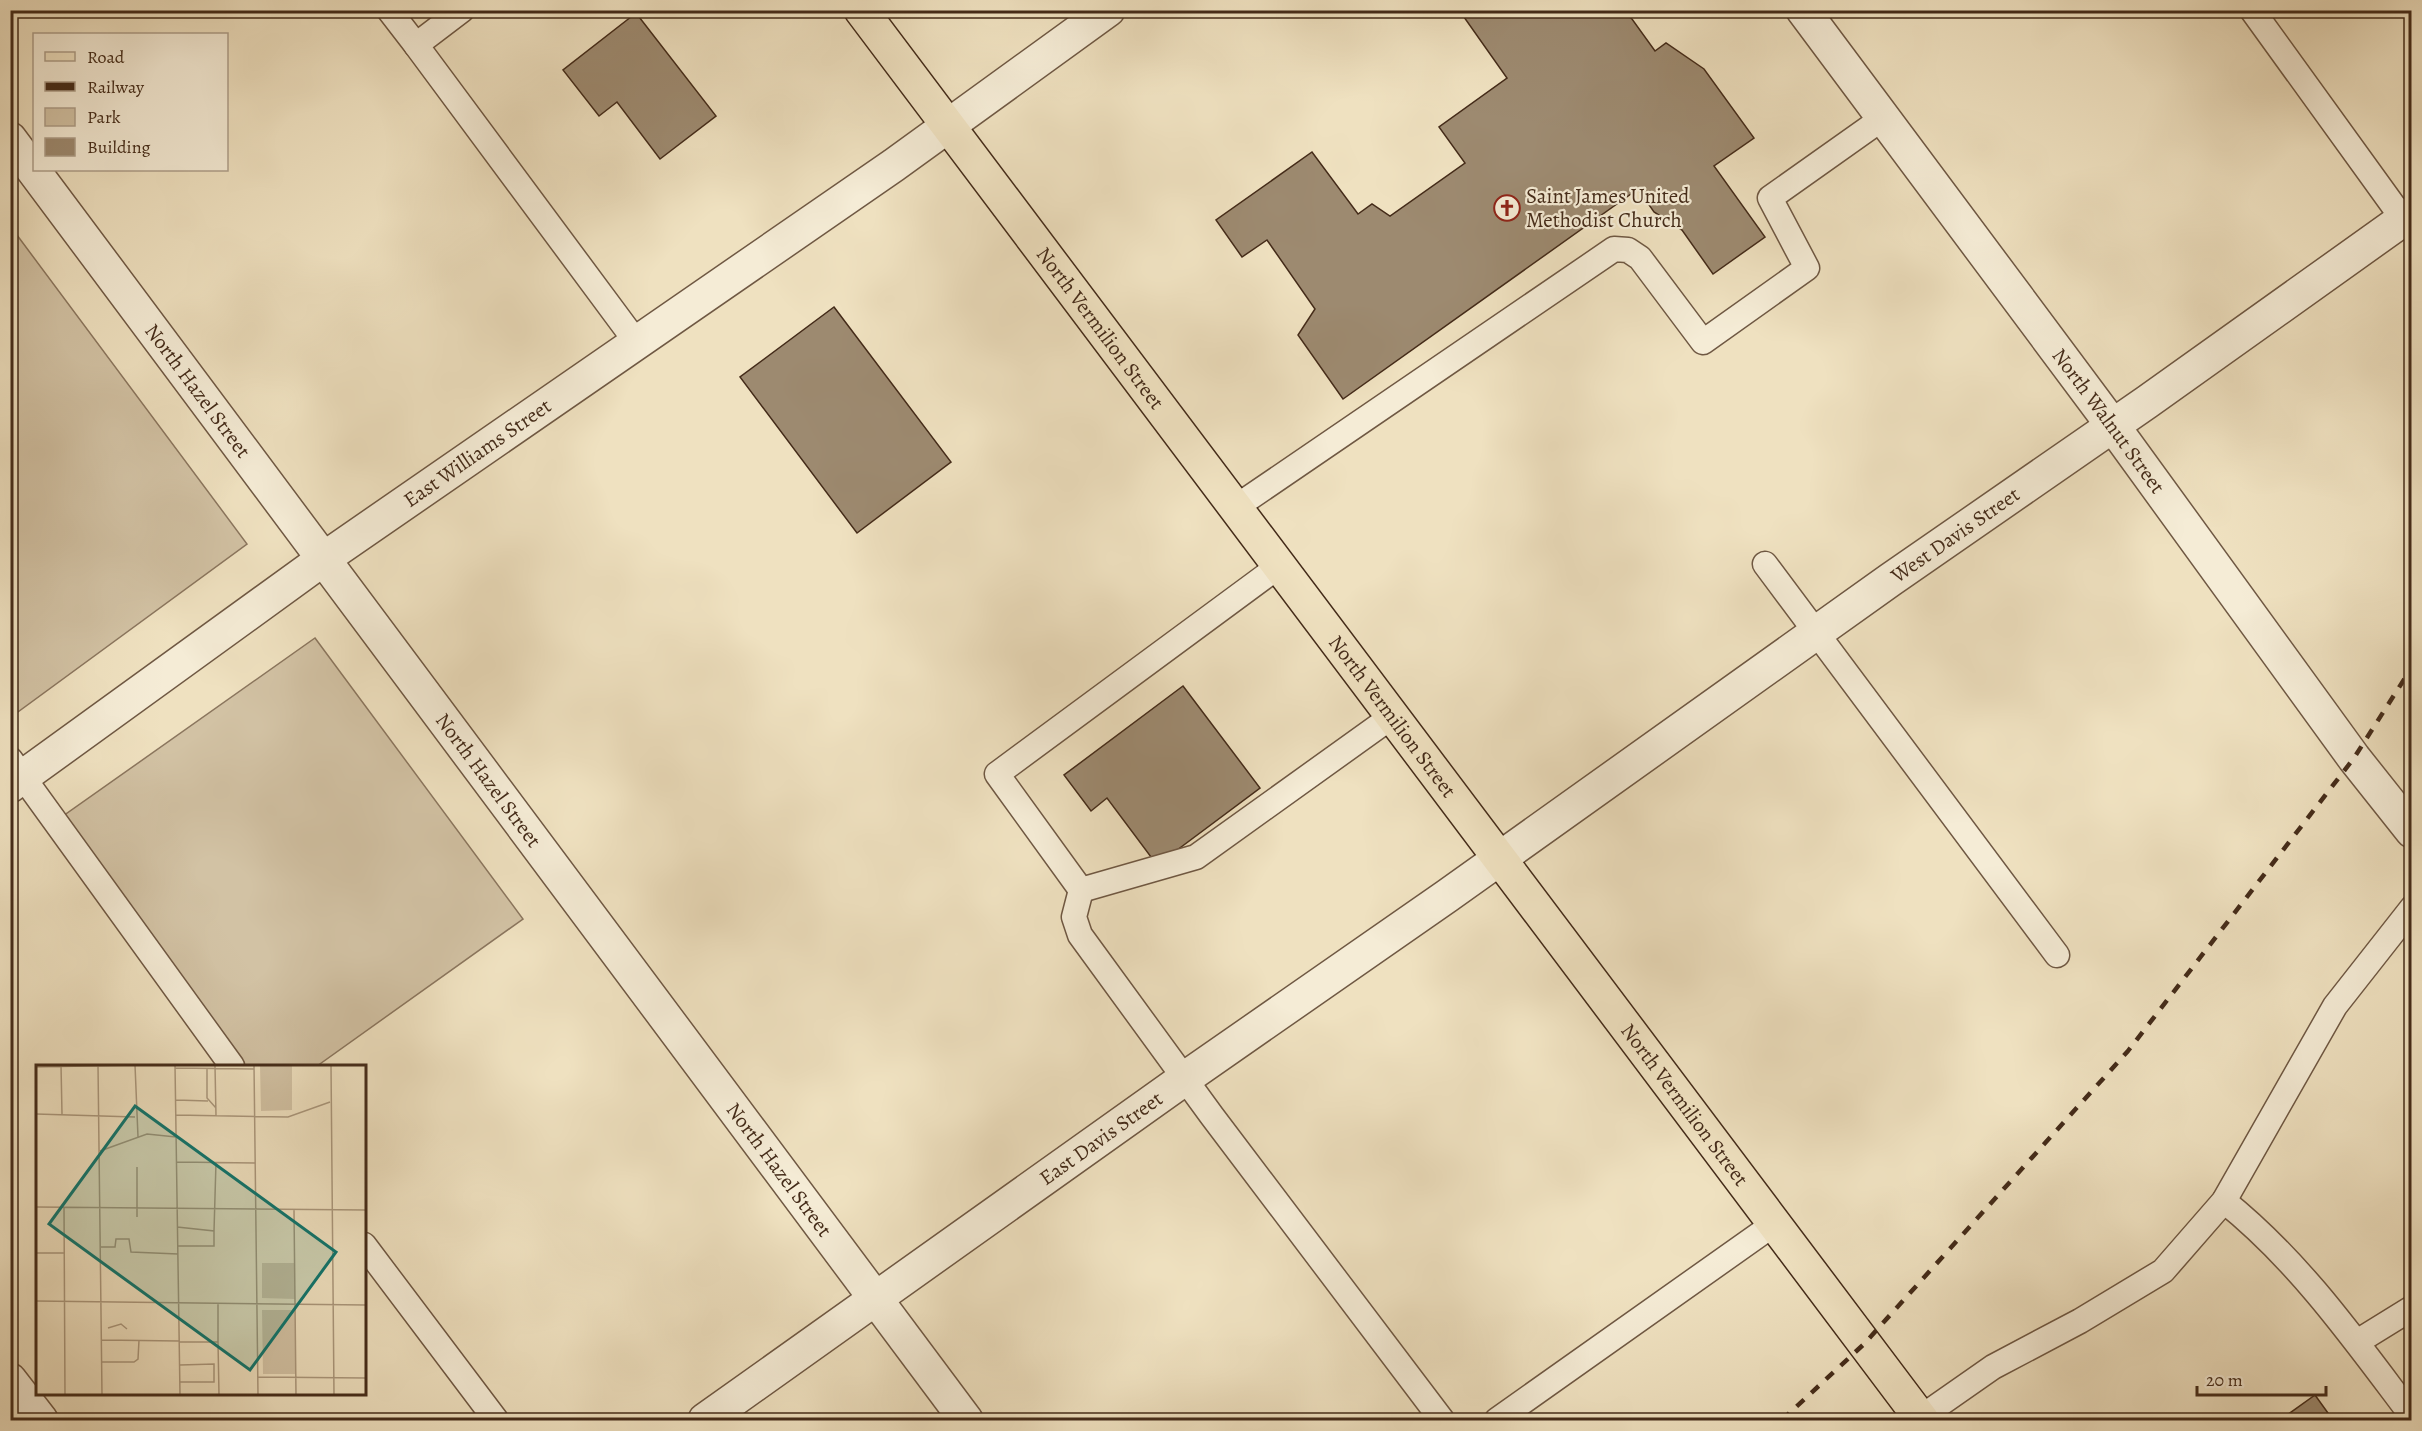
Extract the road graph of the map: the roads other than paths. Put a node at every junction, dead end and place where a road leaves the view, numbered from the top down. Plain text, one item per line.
1 (389, 10) edge
2 (462, 10) edge
3 (861, 10) edge
4 (1108, 10) edge
5 (1803, 10) edge
6 (2252, 10) edge
7 (416, 45) junction
8 (1883, 118) junction
9 (948, 126) junction
10 (10, 139) edge
11 (33, 170) edge
12 (34, 171) edge
13 (2407, 216) edge
14 (637, 343) junction
15 (2113, 426) junction
16 (1236, 507) junction
17 (322, 560) junction
18 (1765, 564) dead end
19 (1279, 566) junction
20 (1817, 633) junction
21 (1394, 715) junction
22 (15, 774) edge
23 (2412, 831) edge
24 (1499, 860) junction
25 (1081, 890) junction
26 (2412, 908) edge
27 (2057, 955) dead end
28 (231, 1065) edge
29 (1184, 1079) junction
30 (2224, 1201) junction
31 (1774, 1224) junction
32 (366, 1248) edge
33 (874, 1299) junction
34 (2412, 1308) edge
35 (2357, 1342) junction
36 (10, 1380) edge
37 (2412, 1416) edge
38 (1921, 1419) edge
39 (41, 1420) edge
40 (496, 1420) edge
41 (705, 1420) edge
42 (966, 1420) edge
43 (1442, 1420) edge
44 (1497, 1420) edge

1 - 7 lane
2 - 7 lane
3 - 9 main road, North Vermilion Street
4 - 9 street, East Williams Street
5 - 8 street, North Walnut Street
6 - 13 lane
7 - 14 lane
8 - 15 street, North Walnut Street
8 - 16 lane
9 - 14 street, East Williams Street
9 - 16 main road, North Vermilion Street
10 - 11 street, North Hazel Street
12 - 17 street, North Hazel Street
13 - 15 street, West Davis Street
14 - 17 street, East Williams Street
15 - 20 street, West Davis Street
15 - 23 street, North Walnut Street
16 - 19 main road, North Vermilion Street
17 - 22 street, East Williams Street
17 - 33 street, North Hazel Street
18 - 20 lane
19 - 21 main road, North Vermilion Street
19 - 25 lane
20 - 24 street, West Davis Street
20 - 27 lane
21 - 24 main road, North Vermilion Street
21 - 25 lane
22 - 28 lane
24 - 29 street, East Davis Street
24 - 31 main road, North Vermilion Street
25 - 29 lane
26 - 30 lane
29 - 33 street, East Davis Street
29 - 43 lane
30 - 35 lane
30 - 38 lane
31 - 38 main road, North Vermilion Street
31 - 44 lane
32 - 40 lane
33 - 41 street, East Davis Street
33 - 42 street, North Hazel Street
34 - 35 lane
35 - 37 lane
36 - 39 street

